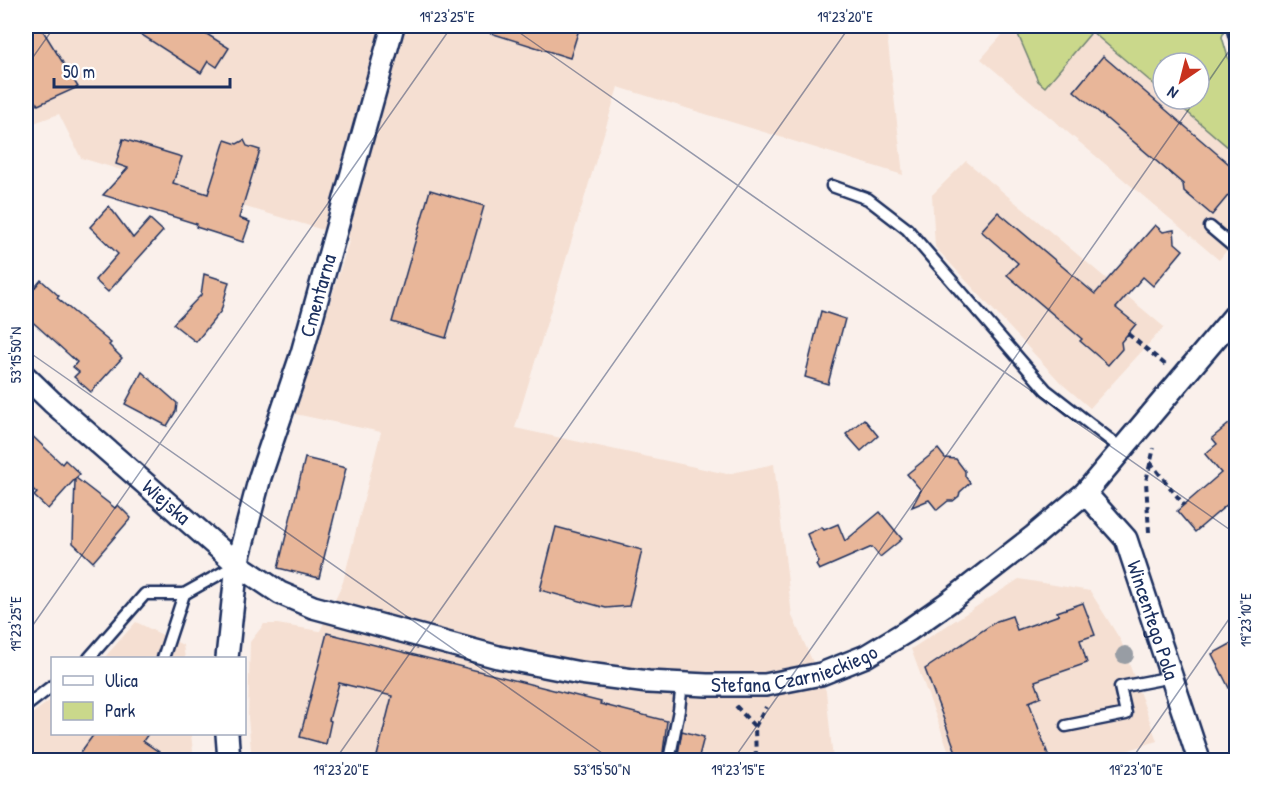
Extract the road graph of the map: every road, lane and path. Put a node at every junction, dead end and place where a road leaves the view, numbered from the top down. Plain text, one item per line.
1 (393, 26) edge
2 (1236, 26) edge
3 (1236, 41) edge
4 (832, 186) dead end
5 (1229, 195) dead end
6 (1236, 201) edge
7 (1210, 227) dead end
8 (1236, 249) edge
9 (1236, 314) edge
10 (1128, 334) dead end
11 (1173, 370) dead end
12 (26, 377) edge
13 (1160, 440) dead end
14 (1122, 449) junction
15 (1150, 462) junction
16 (1085, 493) junction
17 (1184, 505) dead end
18 (1149, 540) dead end
19 (237, 564) junction
20 (184, 594) junction
21 (90, 657) edge
22 (163, 657) edge
23 (227, 657) edge
24 (1172, 676) junction
25 (682, 683) junction
26 (51, 687) edge
27 (770, 699) dead end
28 (735, 704) dead end
29 (26, 706) edge
30 (1066, 726) dead end
31 (755, 727) junction
32 (227, 735) edge
33 (229, 760) edge
34 (669, 760) edge
35 (756, 760) edge
36 (1199, 760) edge

1 - 19 street, Cmentarna
2 - 3 lane
4 - 14 lane
5 - 6 path
7 - 8 lane
9 - 14 street, Stefana Czarnieckiego
10 - 11 path
12 - 19 street, Wiejska
13 - 15 path
14 - 16 street, Stefana Czarnieckiego
15 - 17 path
15 - 18 path
16 - 24 street, Wincentego Pola
16 - 25 street, Stefana Czarnieckiego
19 - 20 lane
19 - 23 street
19 - 25 street, Stefana Czarnieckiego
20 - 21 lane
20 - 22 lane
24 - 30 lane
24 - 36 street, Wincentego Pola
25 - 34 lane
26 - 29 lane
27 - 31 path
28 - 31 path
31 - 35 path
32 - 33 street

